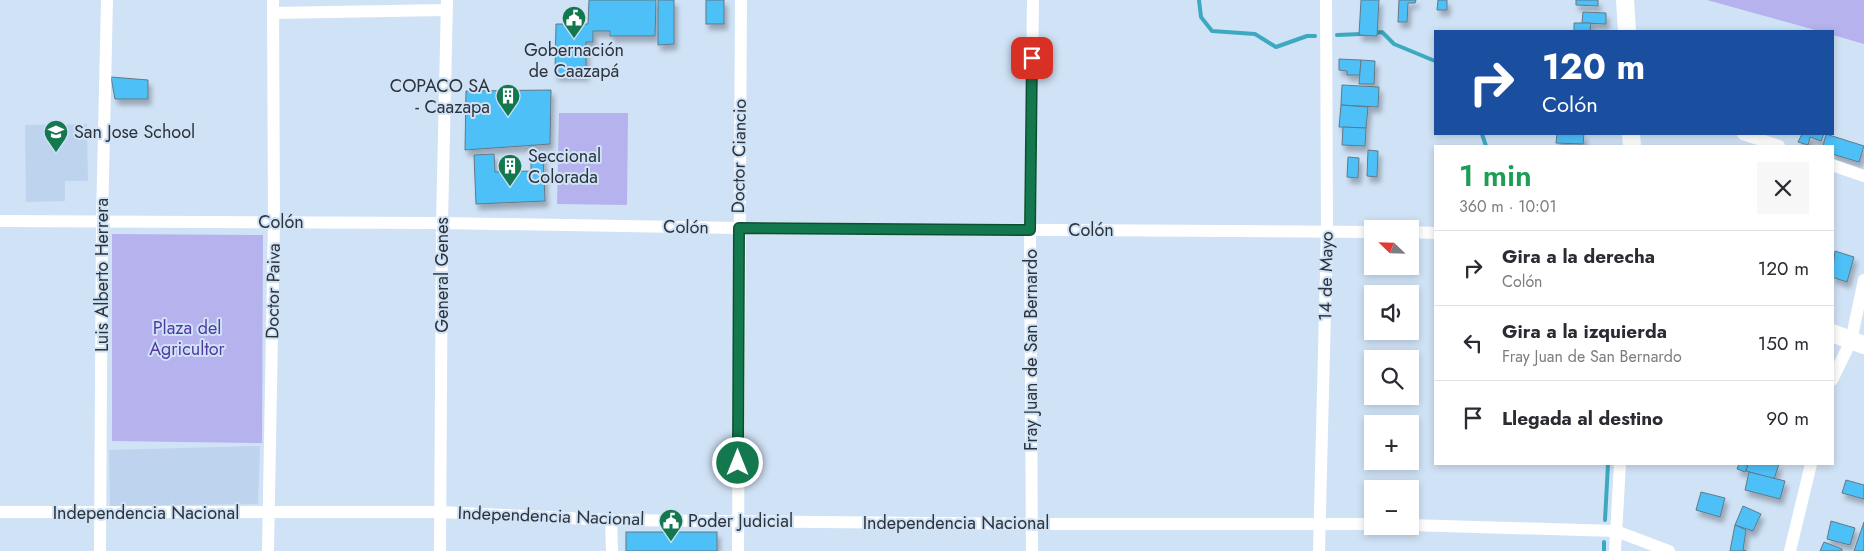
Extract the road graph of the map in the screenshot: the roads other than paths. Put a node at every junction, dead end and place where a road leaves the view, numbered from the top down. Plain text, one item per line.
1 (107, 0) edge
2 (273, 0) edge
3 (741, 0) edge
4 (1033, 0) edge
5 (1326, 0) edge
6 (1625, 0) edge
7 (447, 5) edge
8 (273, 14) junction
9 (1627, 30) edge
10 (1746, 135) edge
11 (1776, 145) edge
12 (1834, 166) edge
13 (1864, 176) edge
14 (0, 221) edge
15 (102, 221) junction
16 (274, 222) junction
17 (442, 223) junction
18 (739, 228) junction
19 (1030, 230) junction
20 (1327, 231) junction
21 (1364, 232) edge
22 (1419, 232) edge
23 (1434, 233) edge
24 (1864, 280) edge
25 (1834, 334) edge
26 (1857, 343) edge
27 (1834, 377) edge
28 (1620, 465) edge
29 (1811, 465) edge
30 (0, 512) edge
31 (440, 512) junction
32 (100, 513) junction
33 (269, 513) junction
34 (611, 520) junction
35 (738, 521) junction
36 (1320, 522) junction
37 (1032, 524) junction
38 (1364, 524) edge
39 (1419, 525) edge
40 (1616, 531) junction
41 (100, 551) edge
42 (268, 551) edge
43 (440, 551) edge
44 (612, 551) edge
45 (738, 551) edge
46 (1032, 551) edge
47 (1319, 551) edge
48 (1615, 551) edge
49 (1670, 551) edge
50 (1790, 551) edge

1 - 15 street, Luis Alberto Herrera
2 - 8 street, Doctor Paiva
3 - 18 street, Doctor Ciancio
4 - 19 street, Fray Juan de San Bernardo
5 - 20 street, 14 de Mayo
6 - 9 street
7 - 8 street
7 - 17 street, General Genes
8 - 16 street, Doctor Paiva
10 - 11 street
12 - 13 street
14 - 15 street, Colón
15 - 16 street, Colón
15 - 32 street, Luis Alberto Herrera
16 - 17 street, Colón
16 - 33 street, Doctor Paiva
17 - 18 street, Colón
17 - 31 street, General Genes
18 - 19 street, Colón
18 - 35 street, Doctor Ciancio
19 - 20 street, Colón
19 - 37 street, Fray Juan de San Bernardo
20 - 21 street, Colón
20 - 36 street, 14 de Mayo
22 - 23 street
24 - 26 street
25 - 26 street
26 - 27 street
28 - 40 street
29 - 50 street
30 - 32 street, Independencia Nacional
31 - 33 street, Independencia Nacional
31 - 34 street, Independencia Nacional
31 - 43 street, General Genes
32 - 33 street, Independencia Nacional
32 - 41 street, Luis Alberto Herrera
33 - 42 street, Doctor Paiva
34 - 35 street, Independencia Nacional
34 - 44 street
35 - 37 street, Independencia Nacional
35 - 45 street, Doctor Ciancio
36 - 37 street, Independencia Nacional
36 - 38 street, Independencia Nacional
36 - 47 street, 14 de Mayo
37 - 46 street, Fray Juan de San Bernardo
39 - 40 street
40 - 48 street
40 - 49 street

